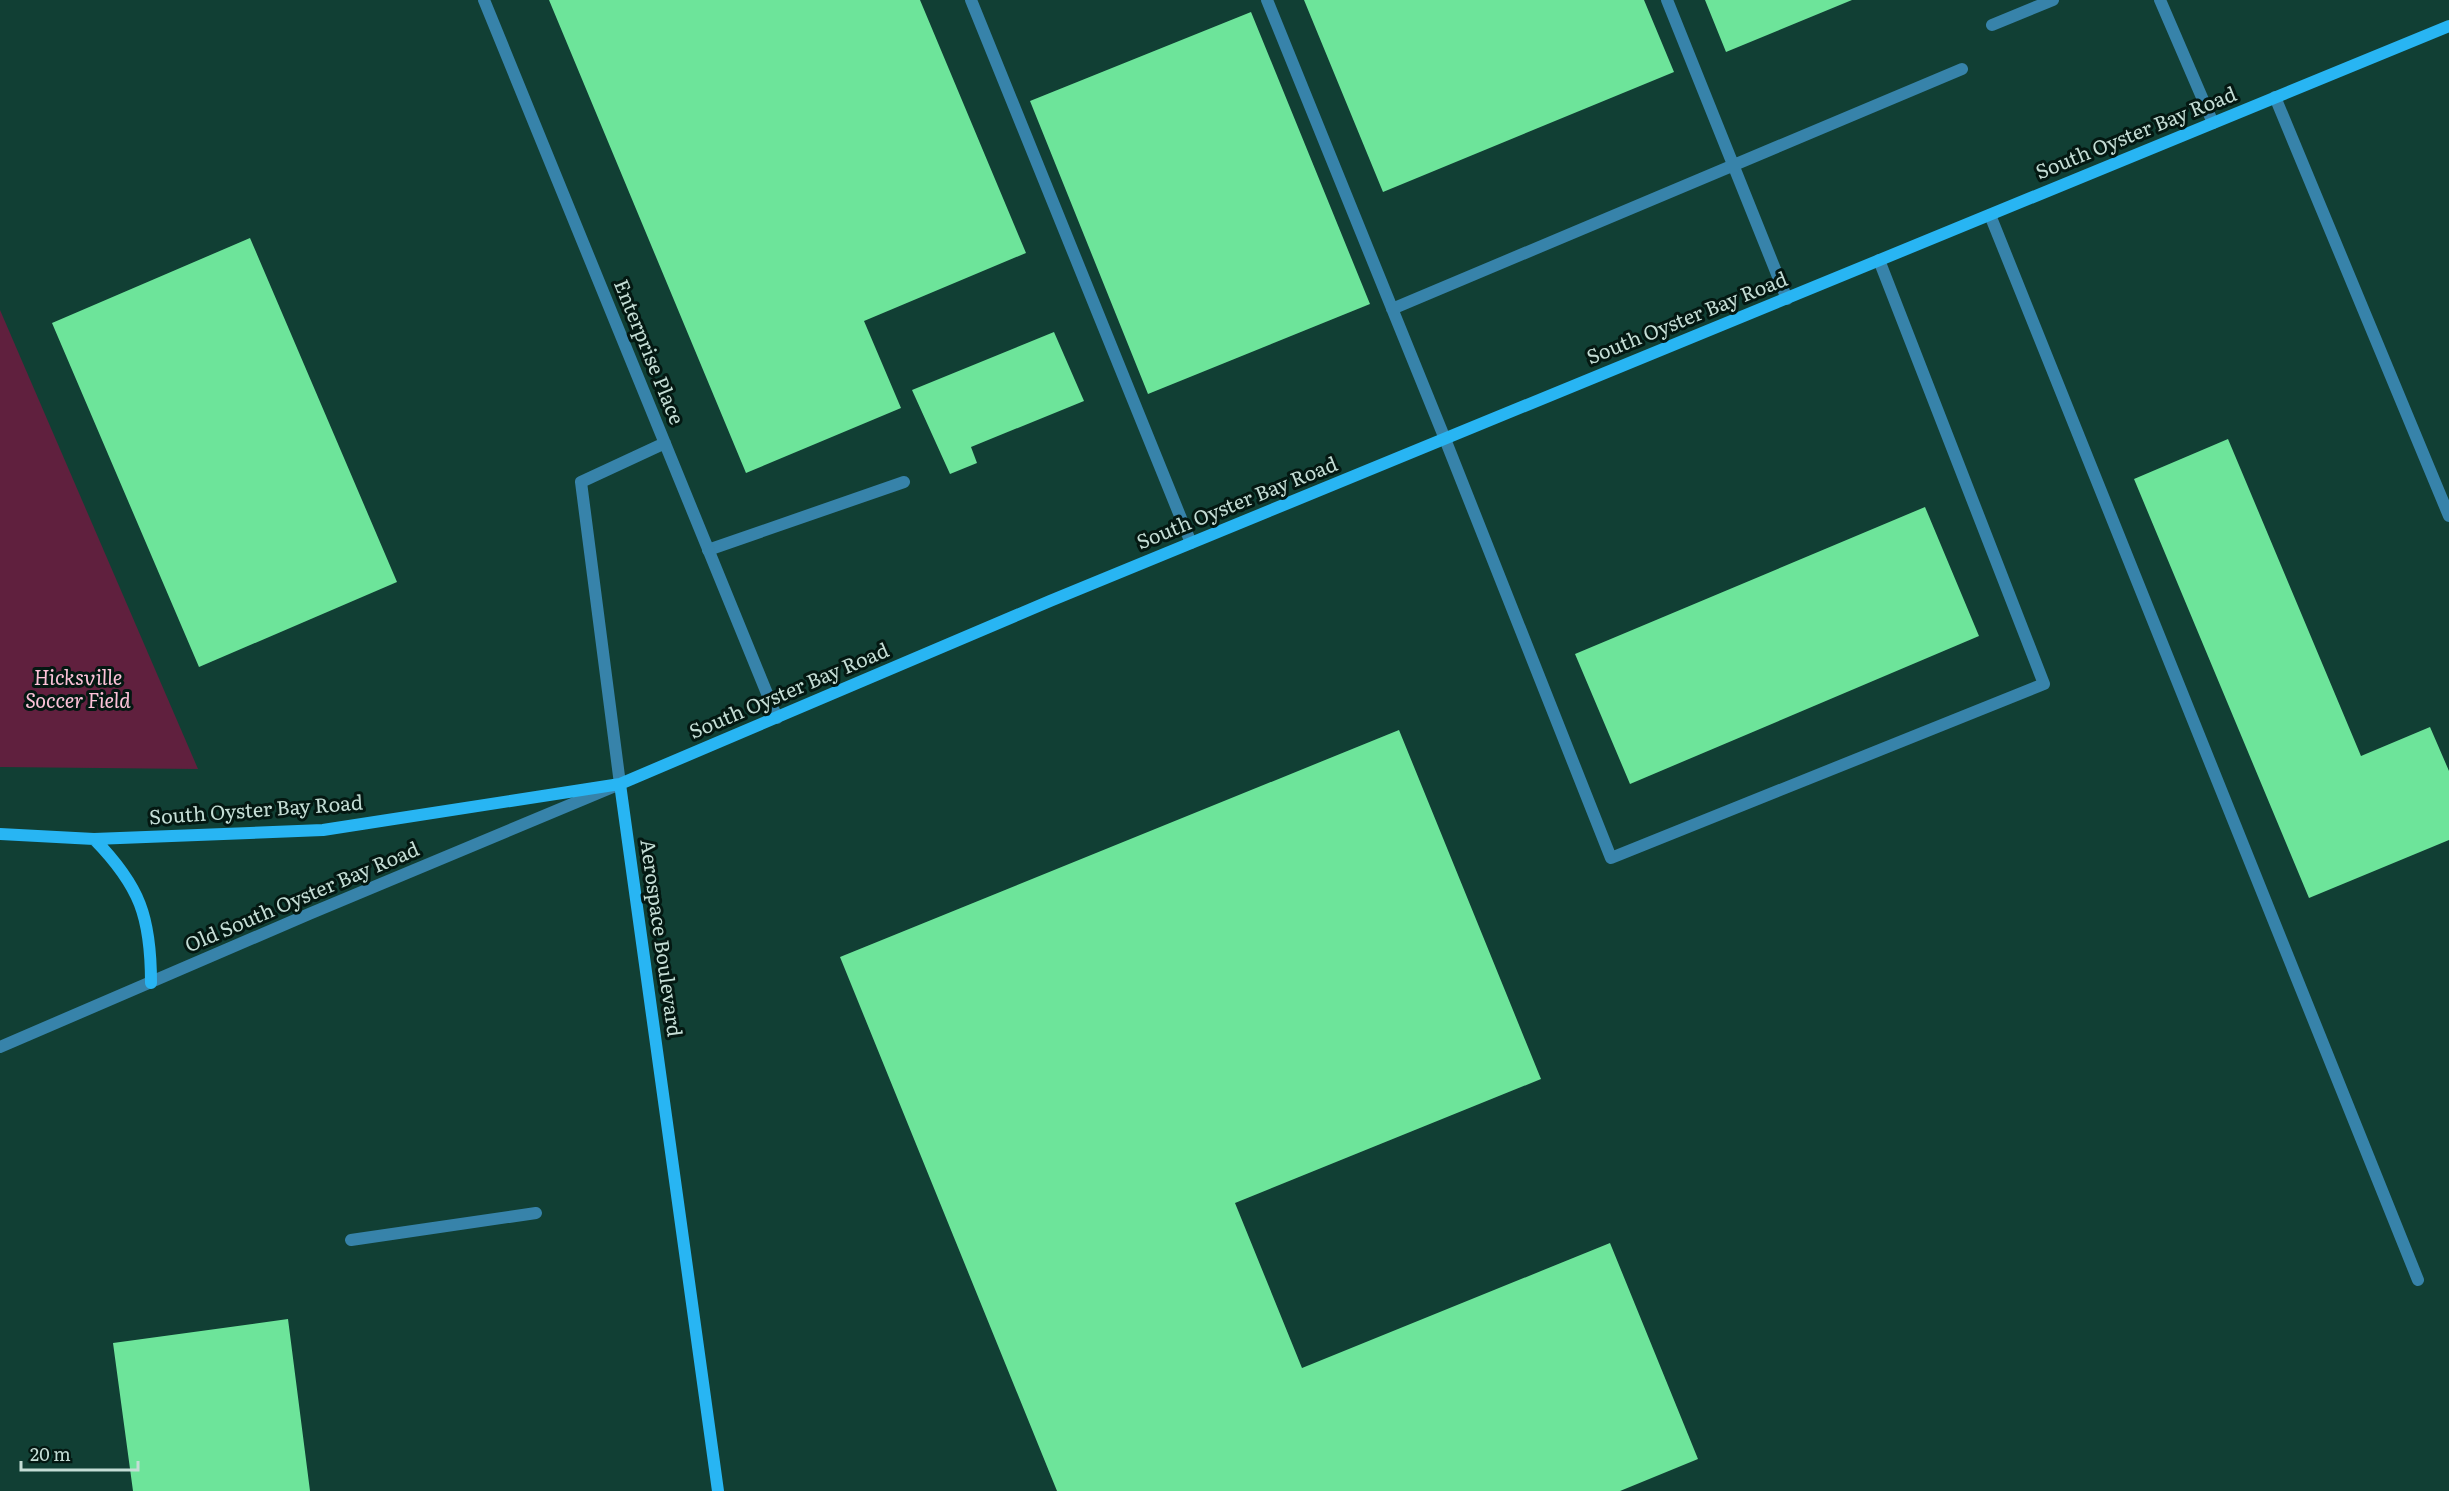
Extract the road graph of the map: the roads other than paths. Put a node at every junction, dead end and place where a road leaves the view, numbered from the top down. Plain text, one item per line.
1 (484, 0) edge
2 (971, 0) edge
3 (1267, 0) edge
4 (1666, 0) edge
5 (2053, 0) edge
6 (2160, 0) edge
7 (1992, 26) dead end
8 (2449, 26) edge
9 (1962, 69) dead end
10 (2275, 97) junction
11 (2213, 123) junction
12 (1733, 166) junction
13 (1990, 215) junction
14 (1879, 261) junction
15 (1786, 298) junction
16 (1392, 309) junction
17 (1445, 439) junction
18 (664, 443) junction
19 (904, 482) dead end
20 (2449, 516) edge
21 (1191, 543) junction
22 (708, 550) junction
23 (777, 718) junction
24 (620, 784) junction
25 (0, 834) edge
26 (94, 839) junction
27 (151, 982) junction
28 (0, 1047) edge
29 (536, 1213) dead end
30 (351, 1240) dead end
31 (2418, 1280) dead end
32 (718, 1491) edge

1 - 18 street, Enterprise Place
2 - 21 street
3 - 16 street
4 - 12 street
5 - 7 street
6 - 11 street
8 - 10 main road, South Oyster Bay Road
9 - 12 street
10 - 11 main road, South Oyster Bay Road
10 - 20 street
11 - 13 main road, South Oyster Bay Road
12 - 15 street
12 - 16 street
13 - 14 main road, South Oyster Bay Road
13 - 31 street
14 - 15 main road, South Oyster Bay Road
14 - 17 street
15 - 17 main road, South Oyster Bay Road
16 - 17 street
17 - 21 main road, South Oyster Bay Road
18 - 22 street, Enterprise Place
18 - 24 street, Aerospace Boulevard
19 - 22 street
21 - 23 main road, South Oyster Bay Road
22 - 23 street, Enterprise Place
23 - 24 main road, South Oyster Bay Road
24 - 26 main road, South Oyster Bay Road
24 - 27 street, Old South Oyster Bay Road
24 - 32 main road, Aerospace Boulevard
25 - 26 main road, South Oyster Bay Road
26 - 27 main road
27 - 28 street, Old South Oyster Bay Road
29 - 30 street

